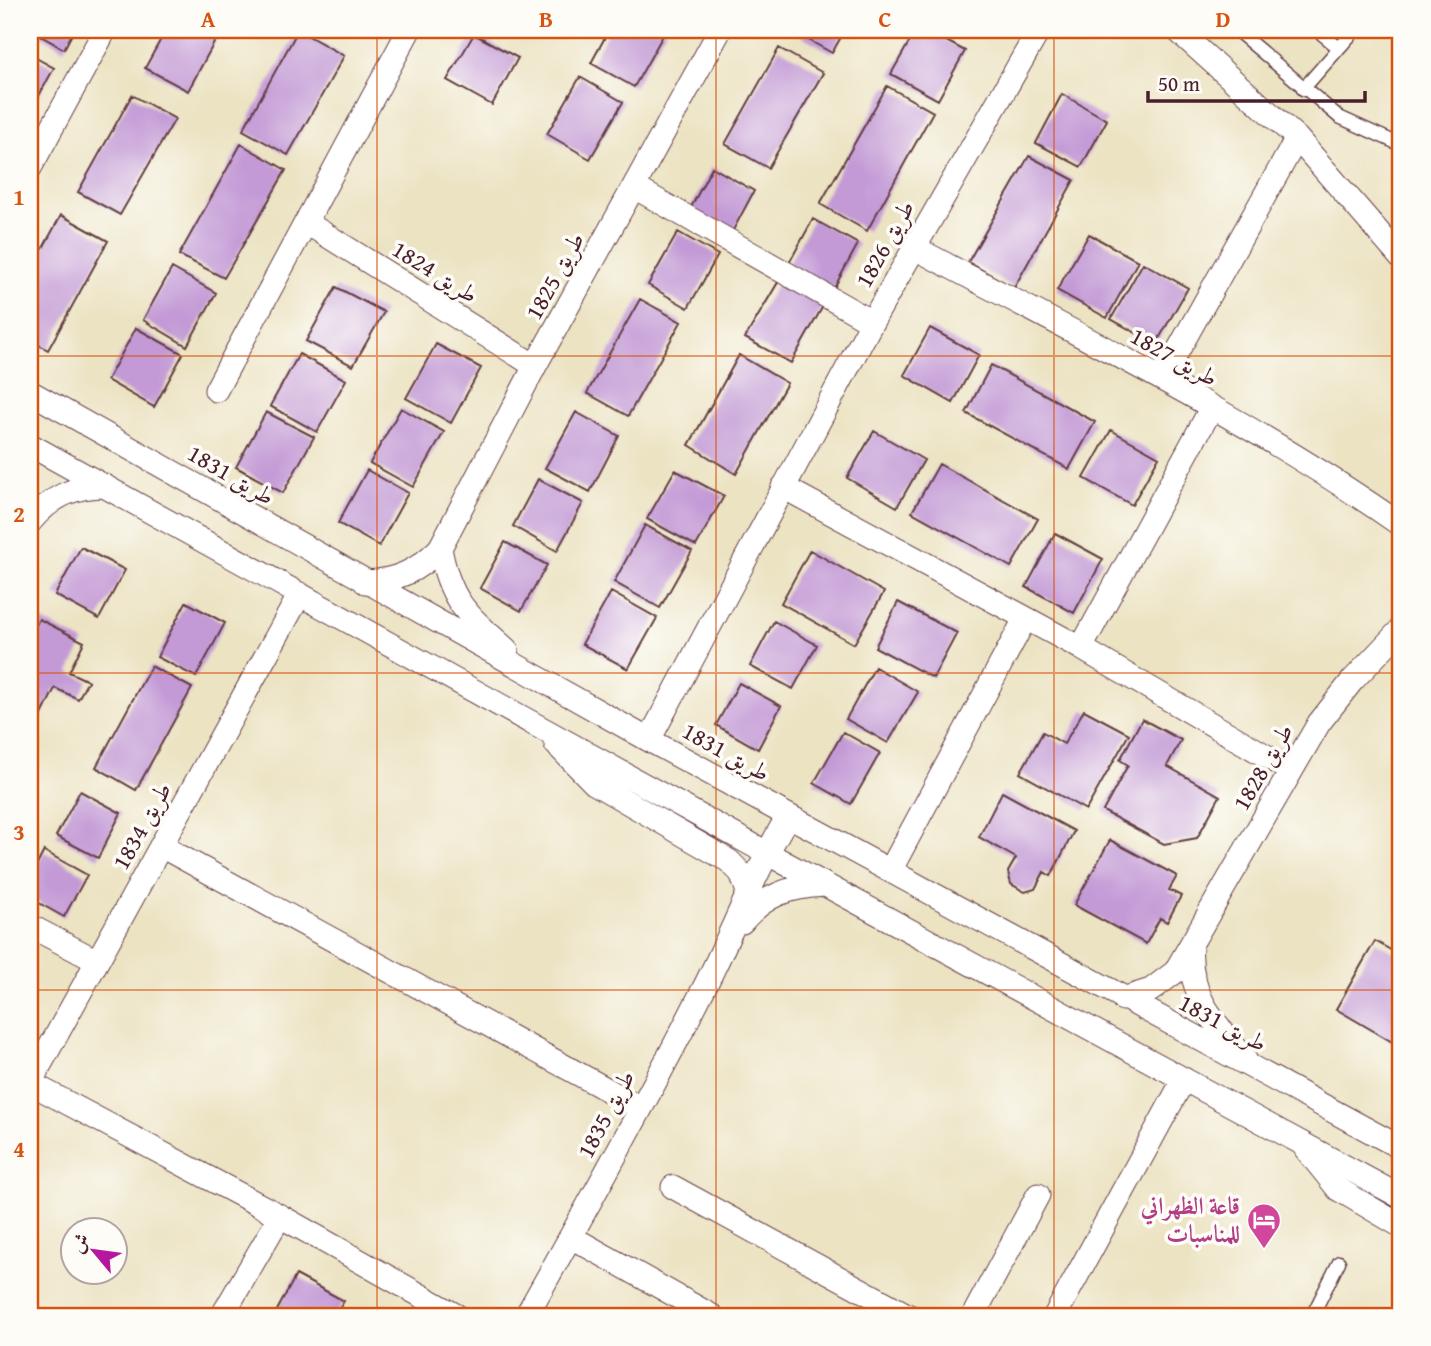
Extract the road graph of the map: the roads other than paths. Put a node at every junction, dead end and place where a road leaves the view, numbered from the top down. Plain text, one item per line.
1 (105, 30) edge
2 (410, 30) edge
3 (720, 30) edge
4 (1177, 30) edge
5 (1236, 30) edge
6 (1317, 30) edge
7 (1355, 30) edge
8 (1027, 34) edge
9 (1339, 48) junction
10 (1303, 89) junction
11 (1297, 138) junction
12 (1401, 145) edge
13 (30, 168) edge
14 (634, 187) junction
15 (307, 223) junction
16 (914, 247) junction
17 (1398, 248) edge
18 (872, 322) junction
19 (535, 366) junction
20 (1162, 379) junction
21 (216, 390) dead end
22 (30, 392) edge
23 (1212, 407) junction
24 (30, 445) edge
25 (106, 486) junction
26 (783, 487) junction
27 (30, 522) edge
28 (1401, 525) edge
29 (440, 548) junction
30 (365, 582) junction
31 (300, 594) junction
32 (1026, 618) junction
33 (1401, 629) edge
34 (1081, 648) junction
35 (535, 676) junction
36 (539, 727) junction
37 (649, 740) junction
38 (1290, 770) junction
39 (788, 816) junction
40 (161, 846) junction
41 (766, 852) junction
42 (890, 871) junction
43 (826, 885) junction
44 (748, 892) junction
45 (30, 926) edge
46 (731, 935) junction
47 (1191, 946) junction
48 (97, 961) junction
49 (1123, 999) junction
50 (1253, 1068) junction
51 (1184, 1079) junction
52 (30, 1083) edge
53 (639, 1107) junction
54 (1301, 1143) junction
55 (1401, 1148) edge
56 (673, 1187) dead end
57 (1038, 1195) dead end
58 (1401, 1198) edge
59 (279, 1216) junction
60 (1401, 1226) edge
61 (570, 1237) junction
62 (1339, 1262) dead end
63 (222, 1316) edge
64 (457, 1316) edge
65 (526, 1316) edge
66 (712, 1316) edge
67 (909, 1316) edge
68 (973, 1316) edge
69 (1055, 1316) edge
70 (1312, 1316) edge

1 - 13 street
2 - 15 street
3 - 14 street, طريق 1825
4 - 11 street
5 - 10 lane
6 - 9 lane
7 - 9 lane
8 - 16 street, طريق 1826
9 - 10 lane
10 - 12 lane
11 - 17 street
11 - 20 street
14 - 18 street
14 - 19 street, طريق 1825
15 - 19 street, طريق 1824
15 - 21 street
16 - 18 street, طريق 1826
16 - 20 street, طريق 1827
18 - 26 street, طريق 1826
19 - 29 street, طريق 1825
20 - 23 street, طريق 1827
22 - 30 street, طريق 1831
23 - 28 street, طريق 1827
23 - 34 street
24 - 25 street
25 - 27 street
25 - 31 street
26 - 32 street
26 - 37 street, طريق 1826
29 - 30 street, طريق 1825
29 - 35 street
30 - 35 street, طريق 1831
31 - 36 street
31 - 40 street, طريق 1834
32 - 34 street
32 - 42 street
33 - 38 street, طريق 1828
34 - 38 street
35 - 37 street, طريق 1831
36 - 41 street
36 - 44 street
37 - 39 street, طريق 1831
38 - 47 street, طريق 1828
39 - 41 street, طريق 1835
39 - 42 street, طريق 1831
40 - 48 street, طريق 1834
40 - 53 street
41 - 43 street
41 - 44 street, طريق 1835
42 - 49 street, طريق 1831
43 - 46 street, طريق 1835
43 - 51 street
44 - 46 street, طريق 1835
45 - 48 street
46 - 53 street, طريق 1835
47 - 49 street, طريق 1828
47 - 50 street
48 - 52 street, طريق 1834
49 - 50 street, طريق 1831
50 - 55 street, طريق 1831
51 - 54 street
51 - 69 street
52 - 59 street, طريق 1834
53 - 61 street, طريق 1835
54 - 58 street
54 - 60 street
56 - 67 street
57 - 68 street
59 - 63 street
59 - 64 street, طريق 1834
61 - 65 street, طريق 1835
61 - 66 street
62 - 70 lane

